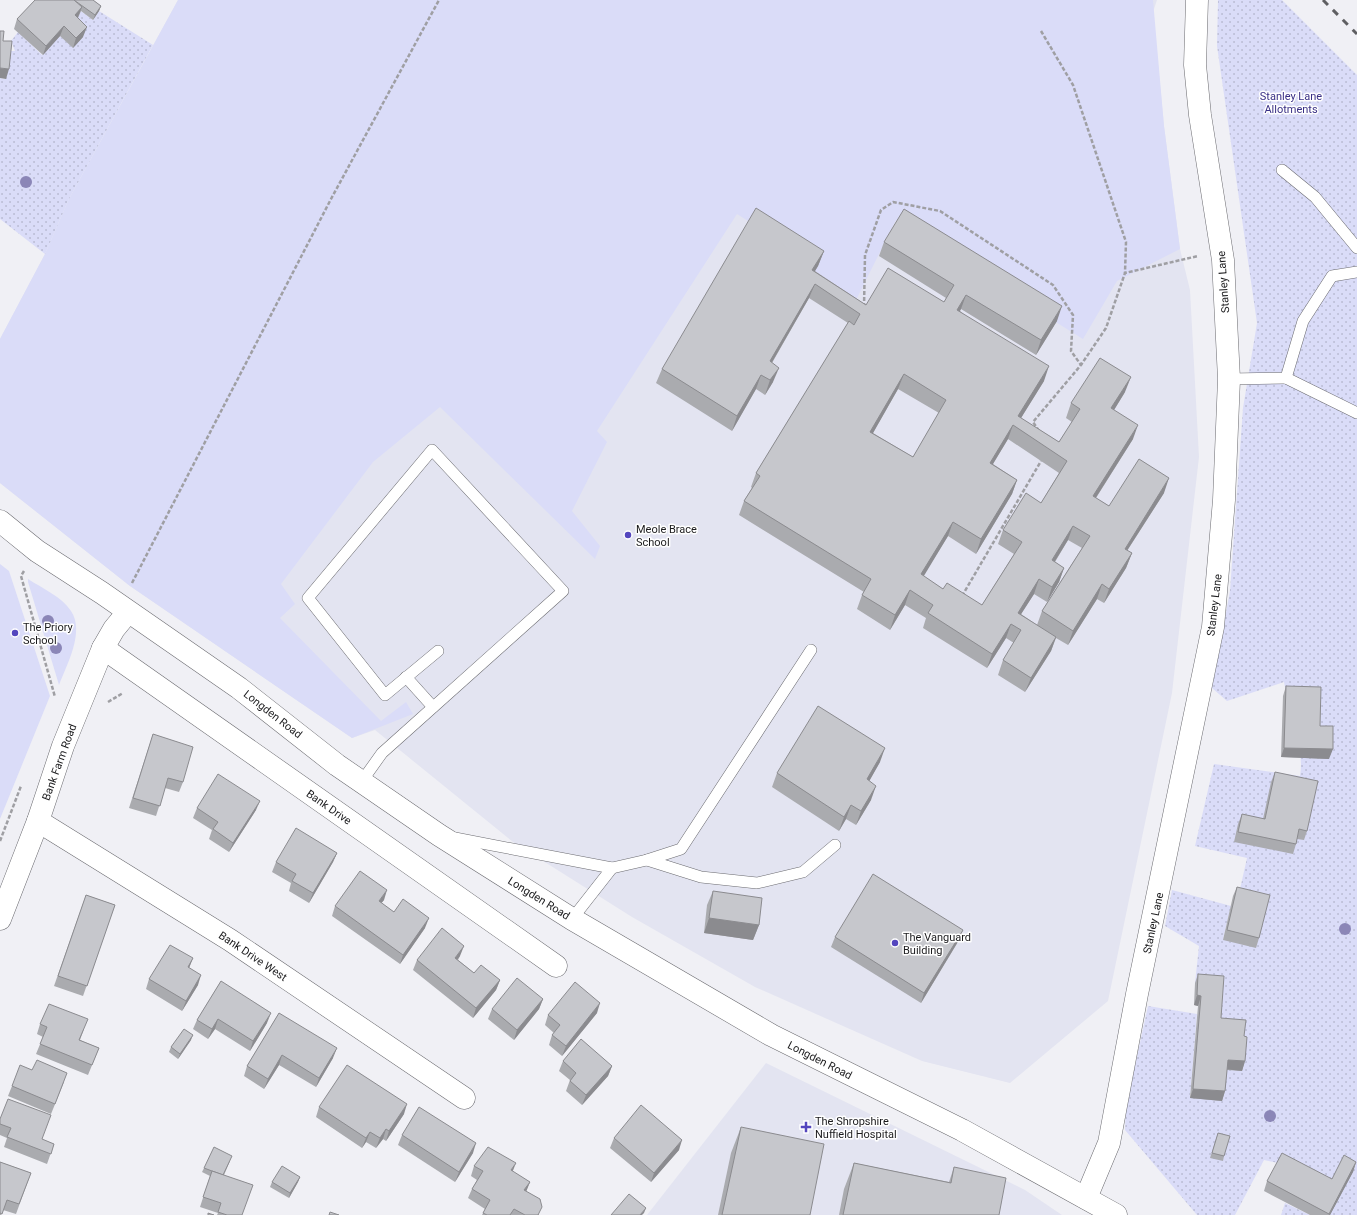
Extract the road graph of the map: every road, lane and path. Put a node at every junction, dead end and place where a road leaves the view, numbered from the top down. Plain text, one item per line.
1 (439, 0) edge
2 (1197, 0) edge
3 (1041, 31) dead end
4 (1282, 170) dead end
5 (1357, 248) edge
6 (1222, 251) junction
7 (1125, 272) junction
8 (1357, 272) edge
9 (862, 313) edge
10 (1081, 365) junction
11 (1286, 378) junction
12 (1229, 379) junction
13 (1357, 413) edge
14 (1041, 434) edge
15 (1041, 461) edge
16 (0, 521) edge
17 (28, 566) dead end
18 (960, 600) edge
19 (122, 608) junction
20 (103, 648) junction
21 (811, 650) dead end
22 (438, 651) dead end
23 (406, 677) junction
24 (52, 704) dead end
25 (433, 707) junction
26 (362, 781) junction
27 (22, 783) dead end
28 (38, 821) junction
29 (439, 835) junction
30 (0, 841) edge
31 (835, 845) dead end
32 (647, 860) junction
33 (612, 868) junction
34 (0, 919) edge
35 (572, 919) junction
36 (556, 966) dead end
37 (464, 1098) dead end
38 (1086, 1198) junction
39 (1116, 1215) edge

1 - 19 path
2 - 6 street, Stanley Lane
3 - 7 path
4 - 5 lane
6 - 7 path
6 - 12 street, Stanley Lane
7 - 10 path
8 - 11 lane
9 - 10 path
10 - 14 path
11 - 12 lane
11 - 13 lane
12 - 38 street, Stanley Lane
15 - 18 path
16 - 19 street, Longden Road
17 - 24 path
19 - 20 street, Bank Farm Road
19 - 26 street, Longden Road
20 - 28 street, Bank Farm Road
20 - 36 street, Bank Drive
21 - 32 lane
22 - 23 lane
23 - 25 lane
23 - 25 lane
25 - 26 lane
26 - 29 street, Longden Road
27 - 30 path
28 - 34 street, Bank Farm Road
28 - 37 street, Bank Drive West
29 - 33 lane
29 - 35 street, Longden Road
31 - 32 lane
32 - 33 lane
33 - 35 lane
35 - 38 street, Longden Road
38 - 39 street, Longden Road

